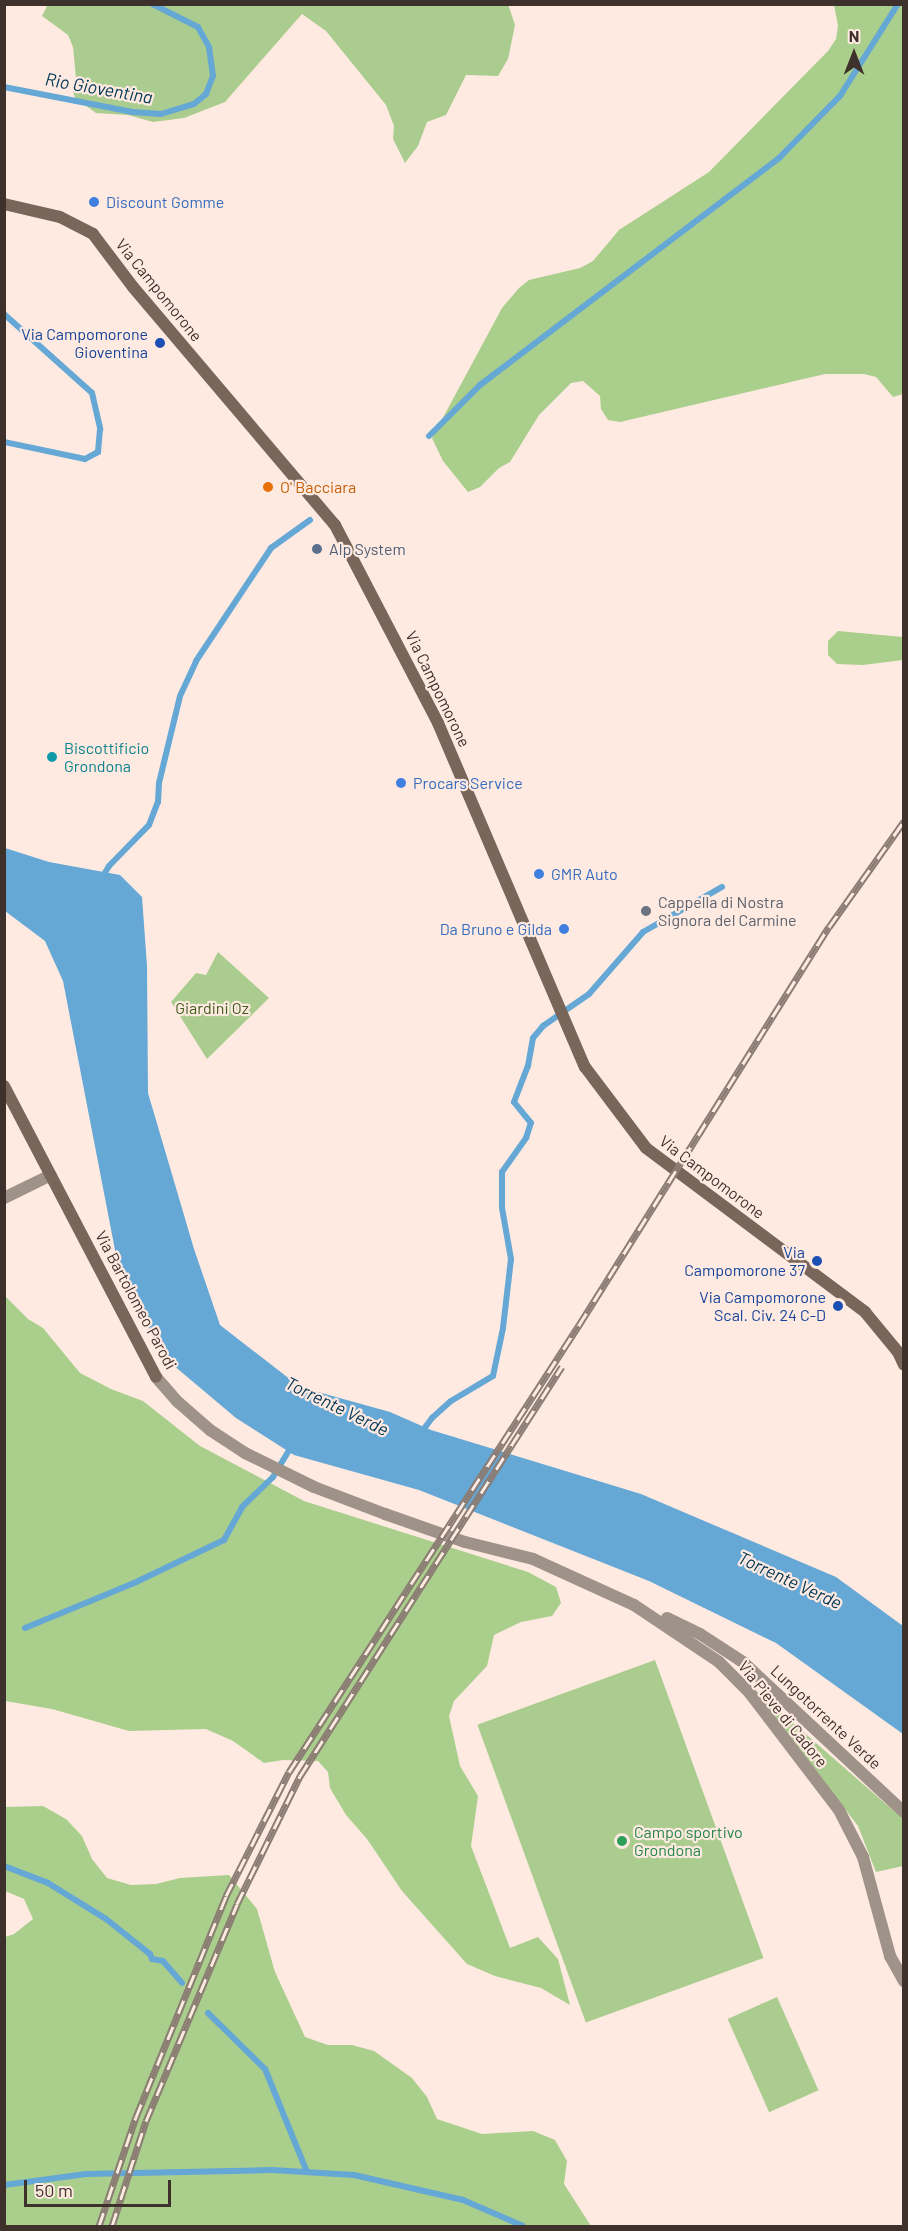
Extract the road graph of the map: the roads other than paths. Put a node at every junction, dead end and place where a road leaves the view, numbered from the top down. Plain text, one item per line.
1 (4, 204) edge
2 (4, 1086) edge
3 (51, 1174) junction
4 (4, 1198) edge
5 (903, 1365) edge
6 (156, 1377) joint
7 (634, 1605) joint
8 (658, 1617) junction
9 (903, 1812) edge
10 (903, 1981) edge

1 - 5 main road, Via Campomorone
2 - 3 main road, Via Bartolomeo Parodi
3 - 4 street
3 - 6 main road, Via Bartolomeo Parodi
6 - 7 street, Via Bartolomeo Parodi
7 - 8 street, Lungotorrente Verde
8 - 9 street, Lungotorrente Verde
8 - 10 street, Via Pieve di Cadore

